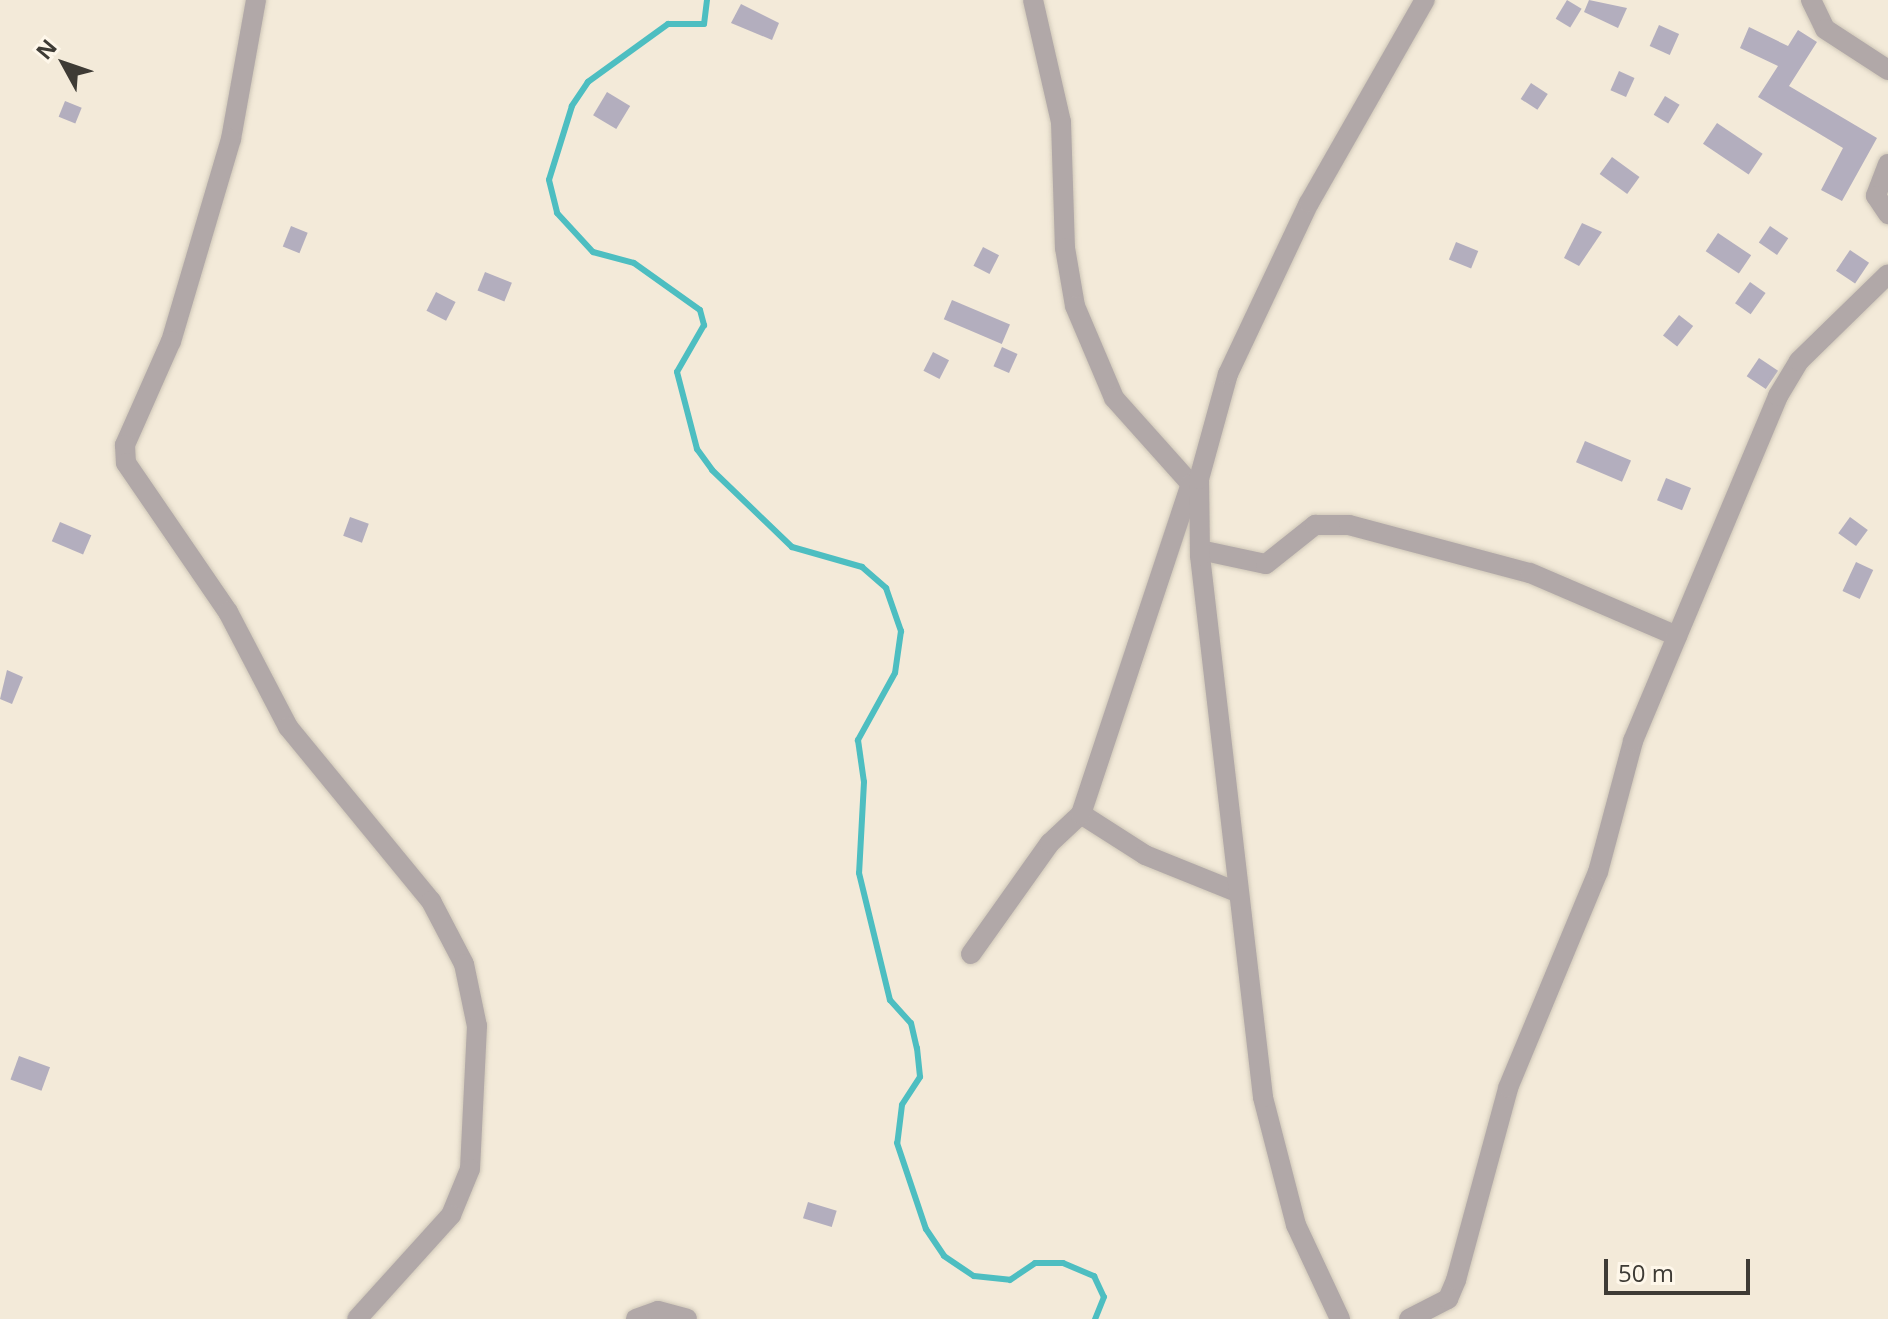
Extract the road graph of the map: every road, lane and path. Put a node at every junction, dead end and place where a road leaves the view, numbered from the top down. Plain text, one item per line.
1 (256, 0) edge
2 (1033, 0) edge
3 (1425, 0) edge
4 (1811, 0) edge
5 (1888, 70) edge
6 (1888, 164) edge
7 (1888, 214) edge
8 (1888, 274) edge
9 (1195, 489) junction
10 (1200, 550) junction
11 (1677, 636) junction
12 (1081, 814) junction
13 (1239, 893) junction
14 (971, 954) dead end
15 (357, 1319) edge
16 (636, 1319) edge
17 (687, 1319) edge
18 (1340, 1319) edge
19 (1409, 1319) edge

1 - 15 street
2 - 9 street
3 - 9 street
4 - 5 street
6 - 7 street
8 - 11 street
9 - 10 street
9 - 12 street
10 - 11 street
10 - 13 street
11 - 19 street
12 - 13 street
12 - 14 street
13 - 18 street
16 - 17 street

